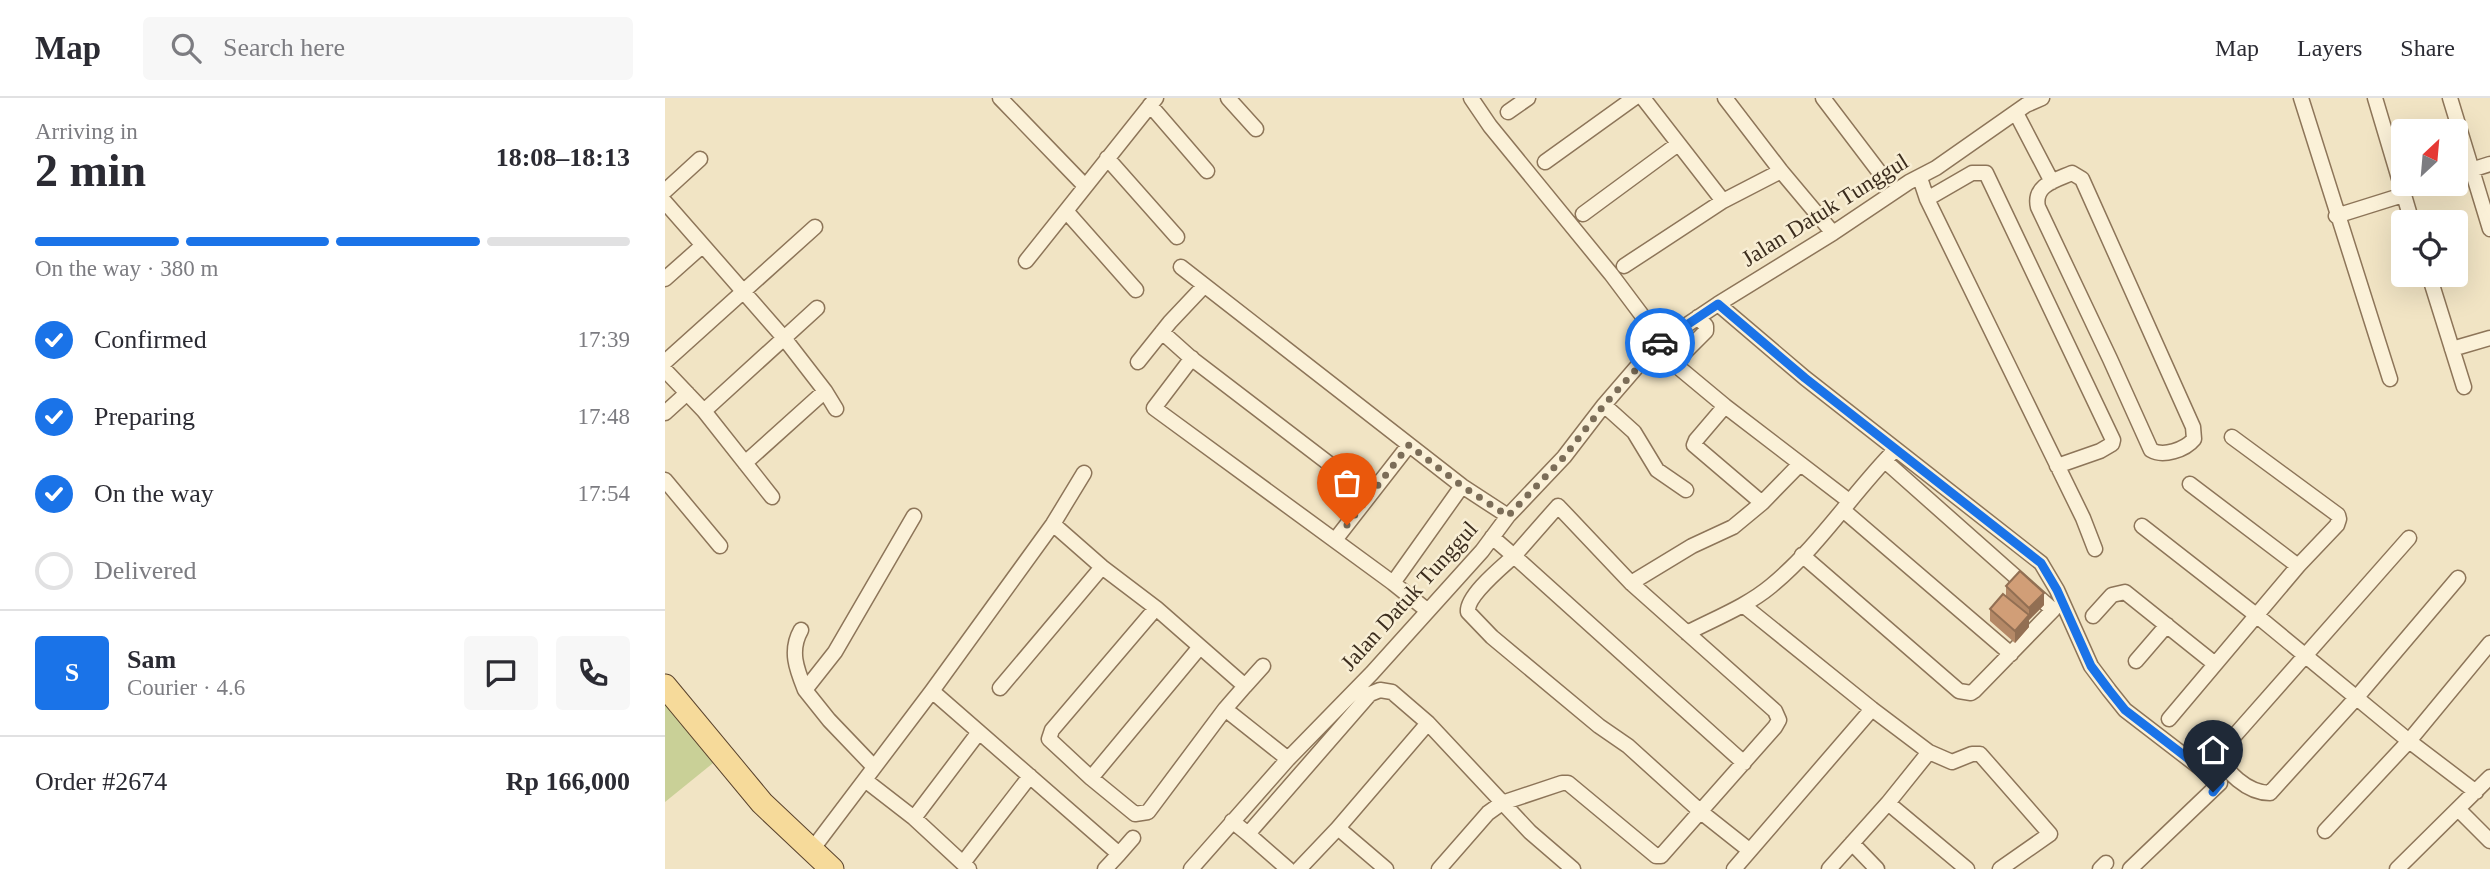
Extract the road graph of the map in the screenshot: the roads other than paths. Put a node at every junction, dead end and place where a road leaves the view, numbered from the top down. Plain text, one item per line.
1 (1000, 98) edge
2 (1228, 98) edge
3 (1471, 98) edge
4 (1528, 98) edge
5 (1633, 98) edge
6 (1643, 98) edge
7 (1725, 98) edge
8 (1823, 98) edge
9 (2042, 98) edge
10 (2301, 98) edge
11 (2375, 98) edge
12 (2451, 98) edge
13 (1153, 101) edge
14 (2020, 105) edge
15 (1508, 112) dead end
16 (2454, 119) edge
17 (1257, 129) dead end
18 (2391, 135) edge
19 (1678, 144) junction
20 (1107, 158) junction
21 (700, 159) dead end
22 (1545, 162) dead end
23 (2468, 162) edge
24 (2490, 164) edge
25 (1207, 170) dead end
26 (2471, 170) junction
27 (1781, 171) junction
28 (1880, 173) dead end
29 (1920, 178) junction
30 (2052, 182) junction
31 (1085, 186) junction
32 (665, 191) edge
33 (2400, 196) edge
34 (1927, 199) junction
35 (1723, 201) junction
36 (665, 202) edge
37 (1066, 211) junction
38 (1583, 214) dead end
39 (2336, 216) junction
40 (815, 227) dead end
41 (2490, 229) edge
42 (1833, 233) junction
43 (1177, 237) dead end
44 (702, 246) junction
45 (1026, 261) dead end
46 (1624, 266) dead end
47 (1181, 267) dead end
48 (665, 279) edge
49 (1204, 286) junction
50 (2433, 287) edge
51 (1136, 289) dead end
52 (742, 293) junction
53 (1718, 304) junction
54 (817, 308) dead end
55 (1698, 317) junction
56 (1162, 332) junction
57 (783, 338) junction
58 (2490, 338) edge
59 (1658, 344) junction
60 (2452, 349) junction
61 (1192, 358) junction
62 (665, 362) edge
63 (1138, 362) dead end
64 (1673, 364) junction
65 (665, 370) edge
66 (2390, 379) dead end
67 (2464, 387) dead end
68 (825, 391) junction
69 (687, 393) junction
70 (1604, 405) junction
71 (1725, 406) junction
72 (835, 409) dead end
73 (704, 411) junction
74 (665, 413) edge
75 (2232, 437) dead end
76 (1409, 445) junction
77 (1896, 449) junction
78 (1885, 461) junction
79 (745, 463) junction
80 (1800, 464) junction
81 (2057, 466) junction
82 (1084, 473) dead end
83 (665, 480) edge
84 (2190, 484) dead end
85 (1462, 486) junction
86 (1686, 490) dead end
87 (1370, 495) junction
88 (772, 497) dead end
89 (1762, 503) junction
90 (1846, 505) junction
91 (914, 516) dead end
92 (1508, 516) junction
93 (1053, 524) junction
94 (2142, 526) dead end
95 (1492, 537) junction
96 (2409, 538) dead end
97 (1335, 540) junction
98 (720, 545) dead end
99 (2095, 549) dead end
100 (1802, 555) junction
101 (1514, 556) junction
102 (2298, 566) junction
103 (1102, 567) junction
104 (2458, 578) dead end
105 (1393, 583) junction
106 (1631, 583) junction
107 (1743, 604) junction
108 (1156, 608) junction
109 (1428, 611) junction
110 (2256, 615) junction
111 (2094, 616) dead end
112 (2167, 625) junction
113 (801, 630) dead end
114 (1687, 632) junction
115 (2490, 643) edge
116 (1199, 648) junction
117 (2011, 654) junction
118 (2306, 656) junction
119 (2136, 661) dead end
120 (2215, 664) junction
121 (1263, 666) dead end
122 (665, 686) edge
123 (1245, 686) junction
124 (1000, 688) dead end
125 (805, 690) junction
126 (932, 691) junction
127 (2357, 698) junction
128 (1225, 709) junction
129 (1872, 709) junction
130 (2169, 719) dead end
131 (1427, 723) junction
132 (979, 732) junction
133 (2409, 741) junction
134 (1929, 752) junction
135 (1288, 759) junction
136 (1744, 763) junction
137 (874, 767) junction
138 (1030, 776) junction
139 (2490, 777) edge
140 (1091, 778) junction
141 (2225, 779) junction
142 (865, 780) junction
143 (2476, 792) junction
144 (1501, 803) junction
145 (1888, 803) junction
146 (2458, 809) junction
147 (1701, 812) junction
148 (914, 818) junction
149 (1232, 821) junction
150 (1338, 828) junction
151 (2325, 831) dead end
152 (1248, 834) junction
153 (1133, 838) dead end
154 (2490, 841) edge
155 (1852, 843) junction
156 (1749, 850) junction
157 (811, 851) junction
158 (1119, 854) junction
159 (966, 866) edge
160 (832, 869) edge
161 (1105, 869) edge
162 (1191, 869) edge
163 (1287, 869) edge
164 (1299, 869) edge
165 (1386, 869) edge
166 (1439, 869) edge
167 (1573, 869) edge
168 (1734, 869) edge
169 (1829, 869) edge
170 (1877, 869) edge
171 (1967, 869) edge
172 (2000, 869) edge
173 (2130, 869) edge
174 (2397, 869) edge

1 - 31 street
2 - 17 street
3 - 59 street
4 - 15 street
5 - 22 street
6 - 19 street
7 - 27 street
8 - 28 street
9 - 14 street, Jalan Datuk Tunggul
10 - 39 street
11 - 18 street
12 - 16 street
13 - 20 street
13 - 25 street
14 - 29 street, Jalan Datuk Tunggul
14 - 30 street
19 - 35 street
19 - 38 street
20 - 31 street
20 - 43 street
21 - 32 street
23 - 26 street
24 - 26 street
26 - 41 street
27 - 35 street
27 - 42 street
29 - 34 street
29 - 42 street, Jalan Datuk Tunggul
30 - 30 street
31 - 37 street
33 - 39 street
34 - 81 street
34 - 81 street
35 - 46 street
36 - 44 street
37 - 45 street
37 - 51 street
39 - 66 street
40 - 52 street
42 - 53 street, Jalan Datuk Tunggul
44 - 48 street
44 - 52 street
47 - 49 street
49 - 56 street
49 - 76 street
50 - 60 street
52 - 57 street
52 - 62 street
53 - 55 street, Jalan Datuk Tunggul
53 - 77 street
54 - 57 street
55 - 59 street, Jalan Datuk Tunggul
55 - 64 street
56 - 61 street
56 - 63 street
57 - 68 street
57 - 73 street
58 - 60 street
59 - 64 street
59 - 70 street, Jalan Datuk Tunggul
60 - 67 street
61 - 87 street
61 - 97 street
64 - 71 street
65 - 69 street
68 - 72 street
68 - 79 street
69 - 73 street
69 - 74 street
70 - 86 street
70 - 92 street, Jalan Datuk Tunggul
71 - 80 street
71 - 89 street
73 - 79 street
75 - 102 street
76 - 85 street
76 - 87 street
77 - 78 street
77 - 141 street
78 - 90 street
78 - 117 street
79 - 88 street
80 - 89 street
80 - 90 street
81 - 99 street
82 - 93 street
83 - 98 street
84 - 102 street
85 - 92 street
85 - 105 street
87 - 97 street
89 - 106 street
90 - 100 street
90 - 117 street
91 - 125 street
92 - 95 street, Jalan Datuk Tunggul
93 - 103 street
93 - 126 street
94 - 110 street
95 - 101 street
95 - 109 street, Jalan Datuk Tunggul
96 - 118 street
97 - 105 street
100 - 107 street
100 - 117 street
101 - 106 street
101 - 136 street
101 - 147 street
102 - 110 street
103 - 108 street
103 - 124 street
104 - 127 street
105 - 109 street
106 - 114 street
107 - 114 street
107 - 129 street
108 - 116 street
108 - 140 street
109 - 135 street, Jalan Datuk Tunggul
110 - 118 street
110 - 120 street
111 - 112 street
112 - 119 street
112 - 120 street
113 - 125 street
114 - 136 street
115 - 133 street
116 - 123 street
116 - 140 street
118 - 127 street
118 - 141 street
120 - 130 street
121 - 123 street
122 - 157 main road
123 - 128 street
125 - 137 street
126 - 132 street
126 - 137 street
127 - 133 street
127 - 141 street
128 - 135 street
128 - 140 street
129 - 134 street
129 - 156 street
131 - 144 street
131 - 150 street
131 - 152 street
132 - 138 street
132 - 148 street
133 - 143 street
133 - 151 street
134 - 145 street
134 - 172 street
135 - 149 street, Jalan Datuk Tunggul
136 - 147 street
137 - 142 street
138 - 158 street
138 - 159 street
139 - 143 street
141 - 173 street
142 - 148 street
142 - 157 street
143 - 146 street
144 - 147 street
144 - 166 street
144 - 167 street
145 - 155 street
145 - 171 street
146 - 154 street
146 - 174 street
147 - 156 street
148 - 159 street
149 - 152 street
149 - 162 street, Jalan Datuk Tunggul
150 - 164 street
150 - 165 street
152 - 163 street
153 - 158 street
155 - 169 street
155 - 170 street
156 - 168 street
157 - 160 main road
158 - 161 street

